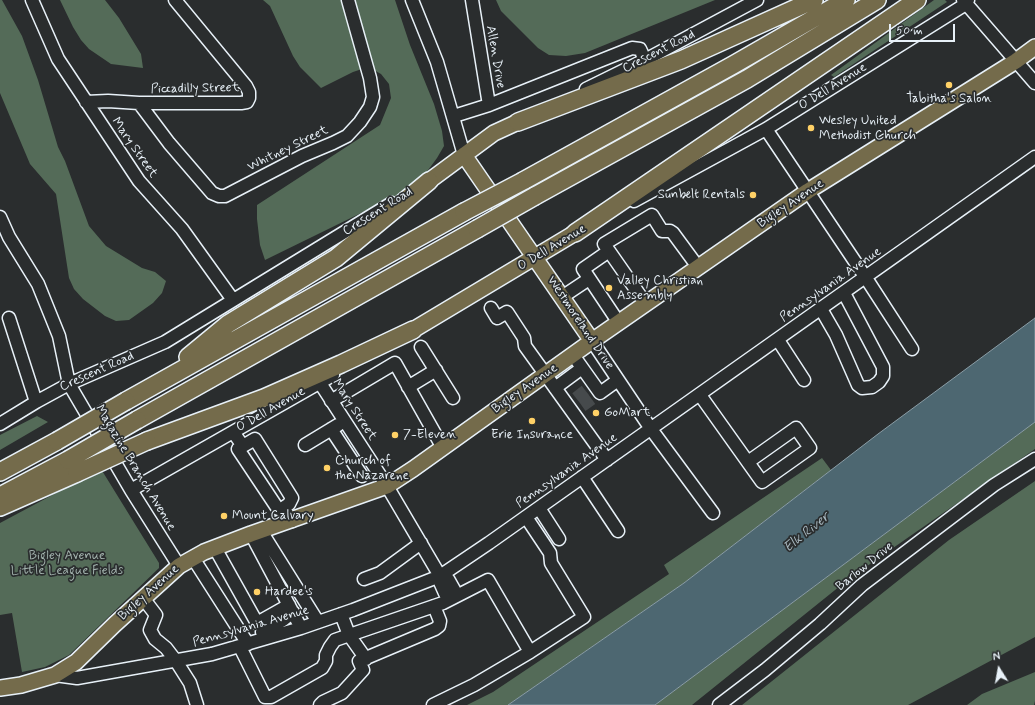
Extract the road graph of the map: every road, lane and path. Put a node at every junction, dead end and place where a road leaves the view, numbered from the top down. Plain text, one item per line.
1 (32, 0) edge
2 (175, 0) edge
3 (348, 0) edge
4 (412, 0) edge
5 (472, 0) edge
6 (757, 0) edge
7 (814, 0) edge
8 (846, 0) edge
9 (877, 0) edge
10 (917, 0) edge
11 (966, 1) edge
12 (1035, 47) edge
13 (645, 60) junction
14 (1016, 61) junction
15 (1035, 83) edge
16 (86, 102) junction
17 (139, 104) junction
18 (489, 105) junction
19 (454, 116) junction
20 (518, 122) junction
21 (766, 129) junction
22 (464, 155) junction
23 (1035, 157) edge
24 (429, 180) junction
25 (808, 192) junction
26 (0, 217) edge
27 (575, 233) junction
28 (609, 251) junction
29 (535, 258) junction
30 (698, 267) junction
31 (866, 278) junction
32 (589, 279) junction
33 (844, 293) junction
34 (562, 297) junction
35 (233, 300) junction
36 (646, 304) junction
37 (491, 308) dead end
38 (821, 309) junction
39 (9, 318) dead end
40 (619, 323) junction
41 (413, 330) junction
42 (778, 340) junction
43 (592, 341) junction
44 (421, 347) dead end
45 (912, 350) dead end
46 (573, 355) junction
47 (582, 368) junction
48 (436, 370) junction
49 (546, 375) junction
50 (618, 380) junction
51 (804, 380) dead end
52 (320, 383) junction
53 (68, 384) junction
54 (155, 384) junction
55 (408, 387) junction
56 (555, 388) junction
57 (700, 395) junction
58 (454, 398) dead end
59 (331, 401) junction
60 (36, 402) junction
61 (344, 421) junction
62 (0, 424) edge
63 (331, 429) junction
64 (651, 429) junction
65 (233, 432) junction
66 (305, 445) dead end
67 (242, 446) junction
68 (443, 448) junction
69 (1035, 459) edge
70 (607, 460) junction
71 (748, 462) junction
72 (72, 467) junction
73 (0, 472) edge
74 (362, 476) dead end
75 (582, 478) junction
76 (386, 486) junction
77 (131, 490) junction
78 (0, 496) edge
79 (0, 507) edge
80 (283, 508) junction
81 (538, 508) junction
82 (713, 513) dead end
83 (526, 517) junction
84 (292, 521) junction
85 (618, 531) dead end
86 (256, 532) junction
87 (559, 539) dead end
88 (420, 544) junction
89 (215, 548) junction
90 (193, 558) junction
91 (178, 566) junction
92 (440, 576) junction
93 (364, 579) dead end
94 (143, 598) junction
95 (453, 598) junction
96 (434, 606) junction
97 (291, 609) junction
98 (341, 614) junction
99 (318, 622) junction
100 (302, 628) junction
101 (262, 631) junction
102 (240, 632) junction
103 (349, 635) junction
104 (244, 645) junction
105 (530, 652) junction
106 (366, 659) junction
107 (176, 661) junction
108 (55, 675) junction
109 (0, 688) edge
110 (274, 701) edge
111 (197, 705) edge
112 (320, 705) edge
113 (433, 705) edge
114 (719, 705) edge

1 - 16 street, Mary Street
2 - 17 street, Piccadilly Street
3 - 17 street, Whitney Street
4 - 19 street, Westmoreland Drive
5 - 18 street, Allen Drive
6 - 13 street, Crescent Road
7 - 20 highway
8 - 54 highway, bridge
9 - 72 highway, bridge
10 - 27 highway
11 - 14 street
11 - 21 street, O Dell Avenue
12 - 14 main road, Bigley Avenue
13 - 18 street
13 - 20 street, Crescent Road
14 - 15 street
14 - 25 main road, Bigley Avenue
16 - 17 street, Piccadilly Street
16 - 35 street, Mary Street
18 - 19 street, Allen Drive
19 - 22 street, Westmoreland Drive
20 - 22 main road, Crescent Road
21 - 25 street
21 - 27 street, O Dell Avenue
22 - 24 main road, Crescent Road
22 - 29 main road, Westmoreland Drive
23 - 31 street, Pennsylvania Avenue
24 - 35 street, Crescent Road
24 - 54 highway
25 - 30 main road, Bigley Avenue
25 - 31 street
26 - 53 street
27 - 29 main road, O Dell Avenue
28 - 30 street
28 - 32 street
28 - 36 street
29 - 34 main road, Westmoreland Drive
29 - 41 main road, O Dell Avenue
30 - 36 main road, Bigley Avenue
31 - 33 street, Pennsylvania Avenue
31 - 45 street
32 - 34 street
32 - 40 street
33 - 38 street, Pennsylvania Avenue
33 - 38 street
34 - 43 main road, Westmoreland Drive
35 - 53 street, Crescent Road
36 - 40 main road, Bigley Avenue
37 - 49 street
38 - 42 street, Pennsylvania Avenue
39 - 60 street
40 - 43 main road, Bigley Avenue
41 - 52 street, O Dell Avenue
41 - 72 highway, bridge
42 - 51 street
42 - 57 street, Pennsylvania Avenue
43 - 46 main road, Bigley Avenue
43 - 50 street, Westmoreland Drive
44 - 48 street
46 - 47 street
46 - 49 main road, Bigley Avenue
47 - 50 street
47 - 56 street
48 - 55 street
48 - 58 street
49 - 56 street
49 - 68 main road, Bigley Avenue
50 - 64 street, Westmoreland Drive
52 - 59 street, Mary Street
52 - 65 street, O Dell Avenue
53 - 60 street, Crescent Road
53 - 77 street, Magazine Branch Avenue
54 - 73 highway, bridge
55 - 59 street
55 - 68 street
56 - 70 street
57 - 64 street, Pennsylvania Avenue
57 - 71 street
59 - 61 street, Mary Street
60 - 62 street, Crescent Road
61 - 63 street
61 - 76 street, Mary Street
63 - 66 street
63 - 74 street
64 - 70 street, Pennsylvania Avenue
64 - 82 street, Westmoreland Drive
65 - 67 street
65 - 77 street, O Dell Avenue
67 - 80 street
67 - 80 street
68 - 76 main road, Bigley Avenue
69 - 114 street, Barlow Drive
70 - 75 street, Pennsylvania Avenue
71 - 71 street
72 - 78 highway
72 - 79 highway
75 - 81 street, Pennsylvania Avenue
75 - 85 street
76 - 84 main road, Bigley Avenue
76 - 88 street, Mary Street
77 - 91 street, Magazine Branch Avenue
80 - 84 street
81 - 83 street, Pennsylvania Avenue
81 - 87 street
83 - 92 street, Pennsylvania Avenue
83 - 105 street
84 - 86 main road, Bigley Avenue
86 - 89 main road, Bigley Avenue
86 - 97 street
86 - 99 street
88 - 92 street, Mary Street
88 - 93 street
89 - 90 main road, Bigley Avenue
89 - 101 street
90 - 91 main road, Bigley Avenue
90 - 102 street
91 - 94 main road, Bigley Avenue
92 - 95 street, Mary Street
92 - 98 street, Pennsylvania Avenue
94 - 107 street
94 - 108 main road, Bigley Avenue
95 - 96 street
95 - 105 street
96 - 103 street
96 - 106 street
97 - 100 street
97 - 101 street
98 - 99 street, Pennsylvania Avenue
98 - 103 street
99 - 100 street, Pennsylvania Avenue
100 - 101 street, Pennsylvania Avenue
101 - 102 street
101 - 104 street, Pennsylvania Avenue
102 - 104 street
103 - 106 street
103 - 110 street
104 - 107 street, Pennsylvania Avenue
104 - 110 street
105 - 113 street
106 - 112 street
107 - 108 street, Pennsylvania Avenue
107 - 111 street
108 - 109 main road, Bigley Avenue

